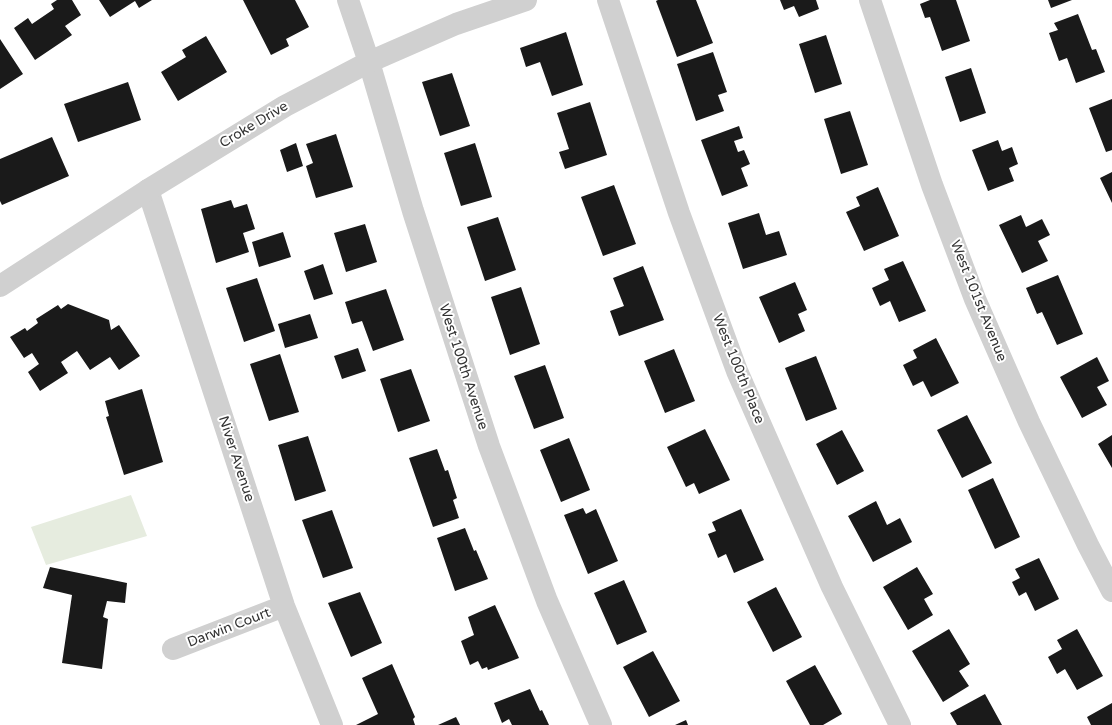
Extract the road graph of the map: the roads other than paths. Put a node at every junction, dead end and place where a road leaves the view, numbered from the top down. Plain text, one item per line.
1 (348, 0) edge
2 (526, 0) edge
3 (608, 0) edge
4 (870, 0) edge
5 (369, 62) junction
6 (148, 190) junction
7 (0, 286) edge
8 (1112, 591) edge
9 (284, 606) junction
10 (173, 649) dead end
11 (332, 725) edge
12 (601, 725) edge
13 (900, 725) edge

1 - 5 street, West 100th Avenue
2 - 5 street, Croke Drive
3 - 13 street, West 100th Place
4 - 8 street, West 101st Avenue
5 - 6 street, Croke Drive
5 - 12 street, West 100th Avenue
6 - 7 street, Croke Drive
6 - 9 street, Niver Avenue
9 - 10 street, Darwin Court
9 - 11 street, Niver Avenue

